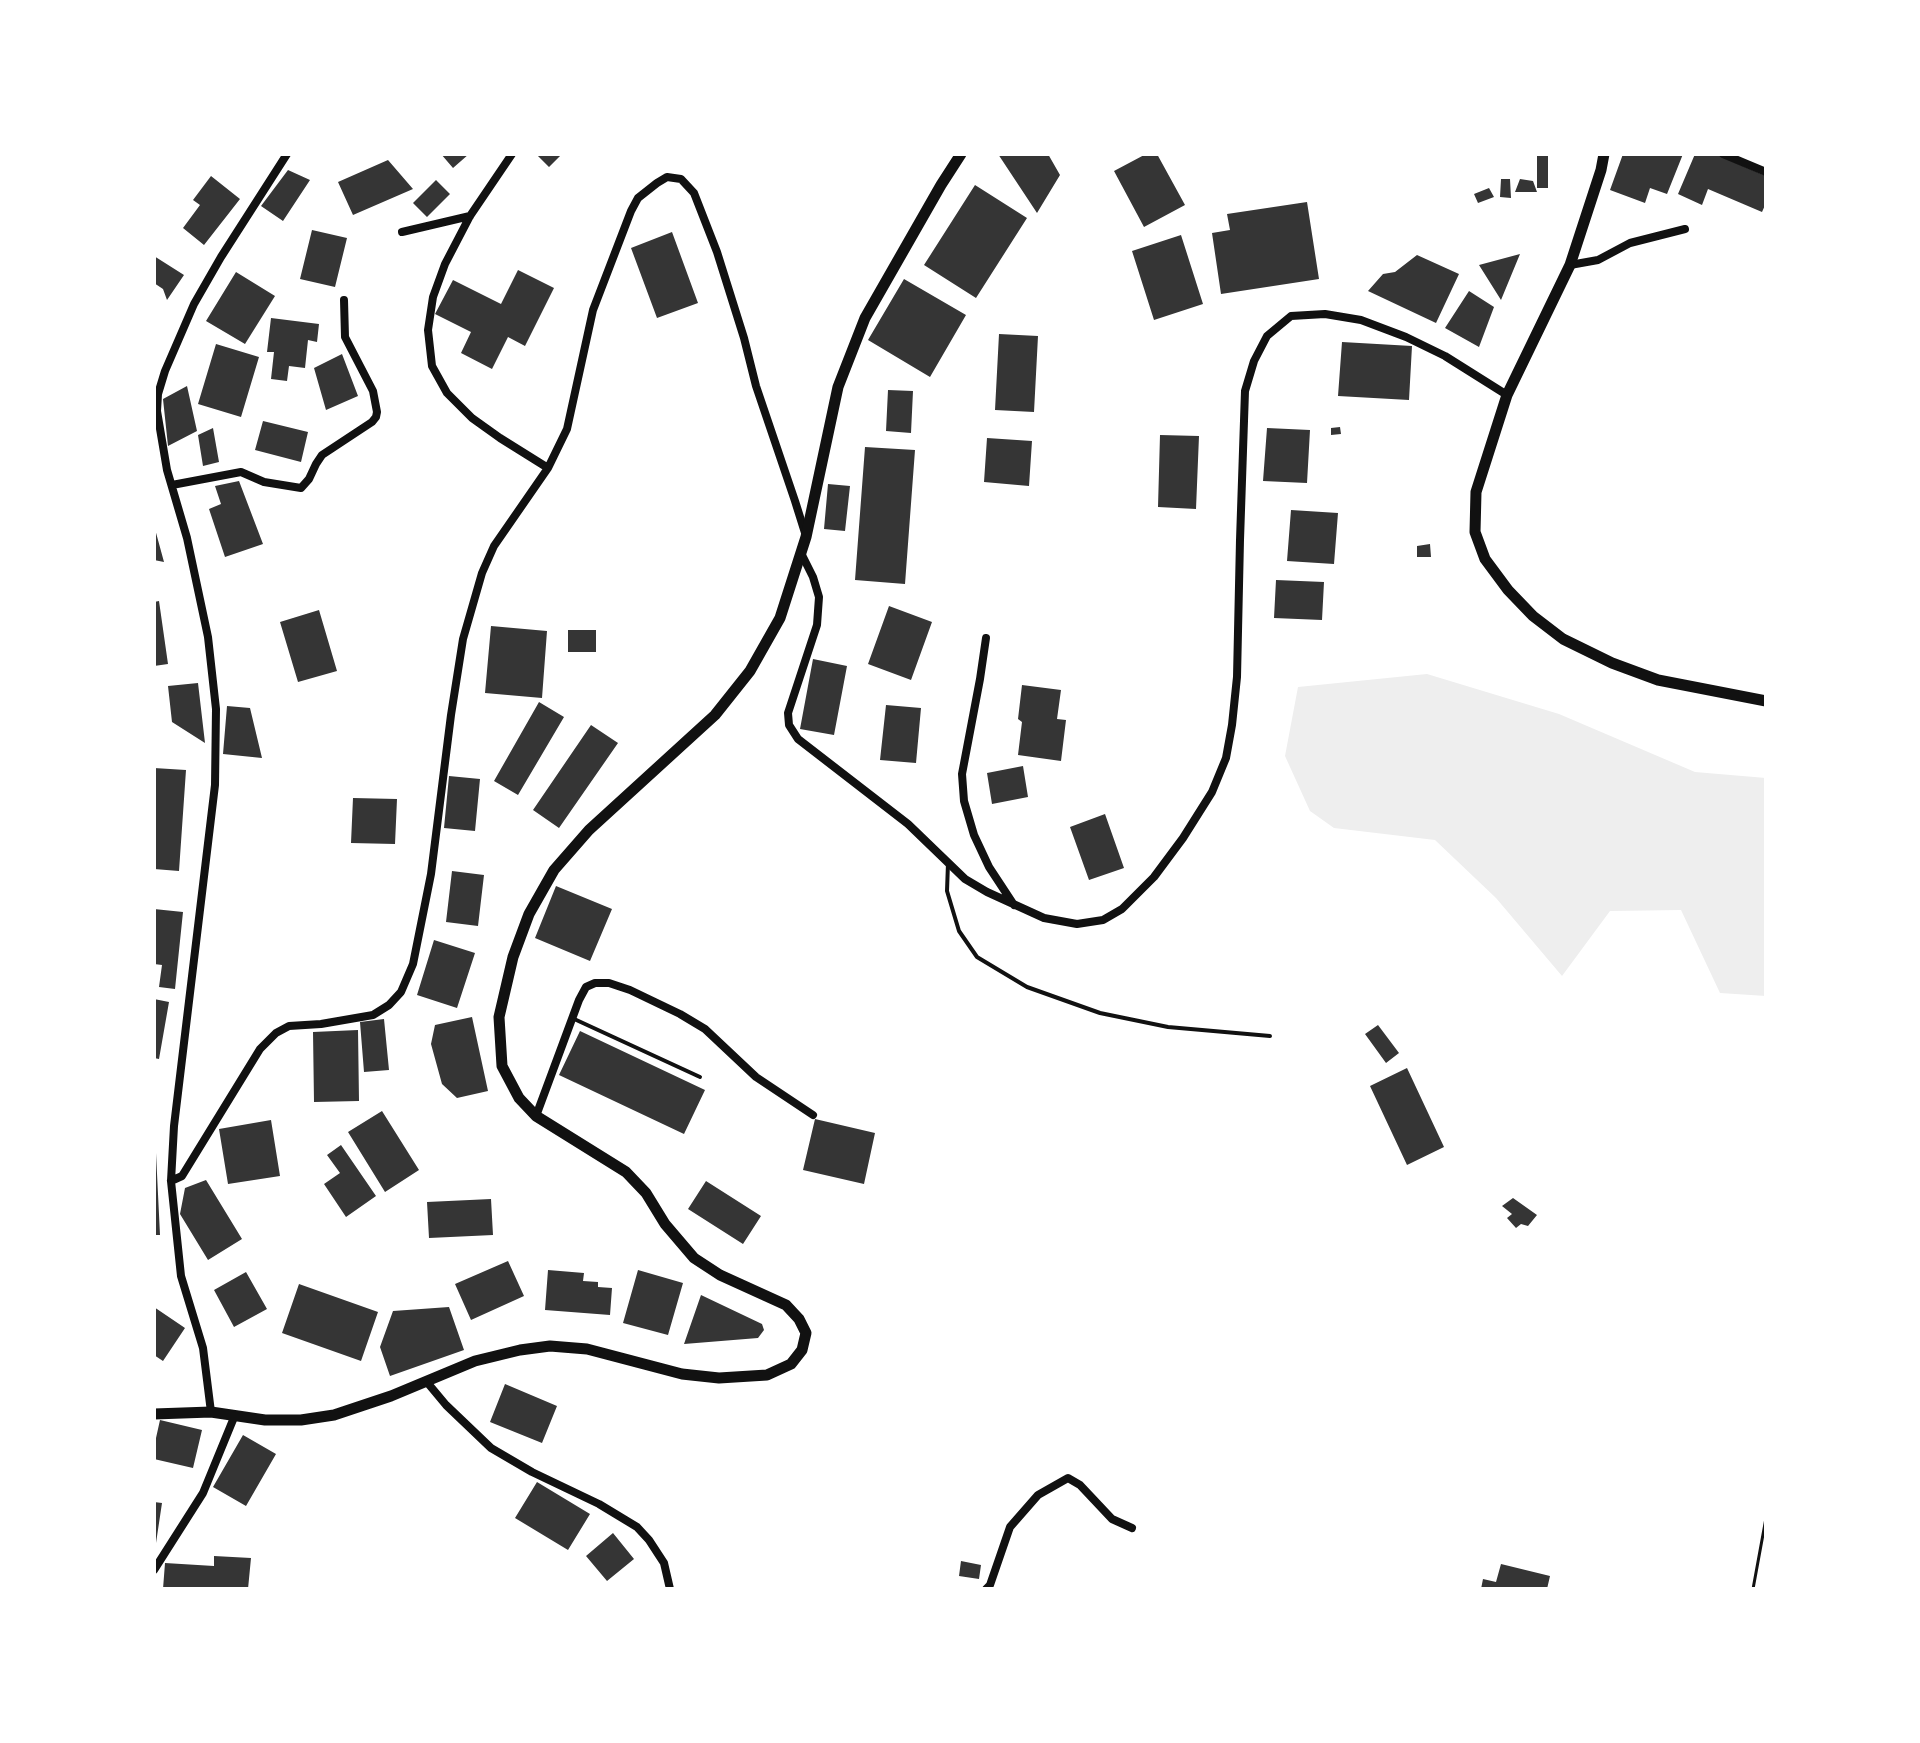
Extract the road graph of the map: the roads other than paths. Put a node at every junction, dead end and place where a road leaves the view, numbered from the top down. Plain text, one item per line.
1 (287, 154) edge
2 (512, 154) edge
3 (961, 154) edge
4 (1604, 154) edge
5 (1723, 154) edge
6 (1766, 172) edge
7 (470, 216) junction
8 (1685, 229) dead end
9 (402, 232) dead end
10 (1570, 265) junction
11 (344, 300) dead end
12 (1507, 395) junction
13 (548, 468) junction
14 (172, 485) junction
15 (806, 537) junction
16 (801, 553) junction
17 (986, 638) dead end
18 (1766, 701) edge
19 (948, 861) junction
20 (1014, 905) junction
21 (572, 1018) junction
22 (1270, 1036) dead end
23 (700, 1077) dead end
24 (813, 1115) dead end
25 (536, 1116) junction
26 (171, 1181) junction
27 (426, 1381) junction
28 (211, 1412) junction
29 (154, 1414) edge
30 (235, 1415) junction
31 (1132, 1528) dead end
32 (154, 1570) edge
33 (670, 1589) edge
34 (986, 1589) edge

1 - 14 street
2 - 7 street
3 - 15 main road
4 - 10 main road
5 - 6 street
7 - 9 street
7 - 13 street
8 - 10 street
10 - 12 main road
11 - 14 street
12 - 18 main road
12 - 20 street
13 - 15 street
13 - 26 street
14 - 26 street
15 - 16 main road
16 - 19 street
16 - 25 main road
17 - 20 street
19 - 20 street
19 - 22 lane
21 - 23 lane
21 - 24 street
21 - 25 street
25 - 27 main road
26 - 28 street
27 - 30 main road
27 - 33 street
28 - 29 main road
28 - 30 main road
30 - 32 street
31 - 34 street

